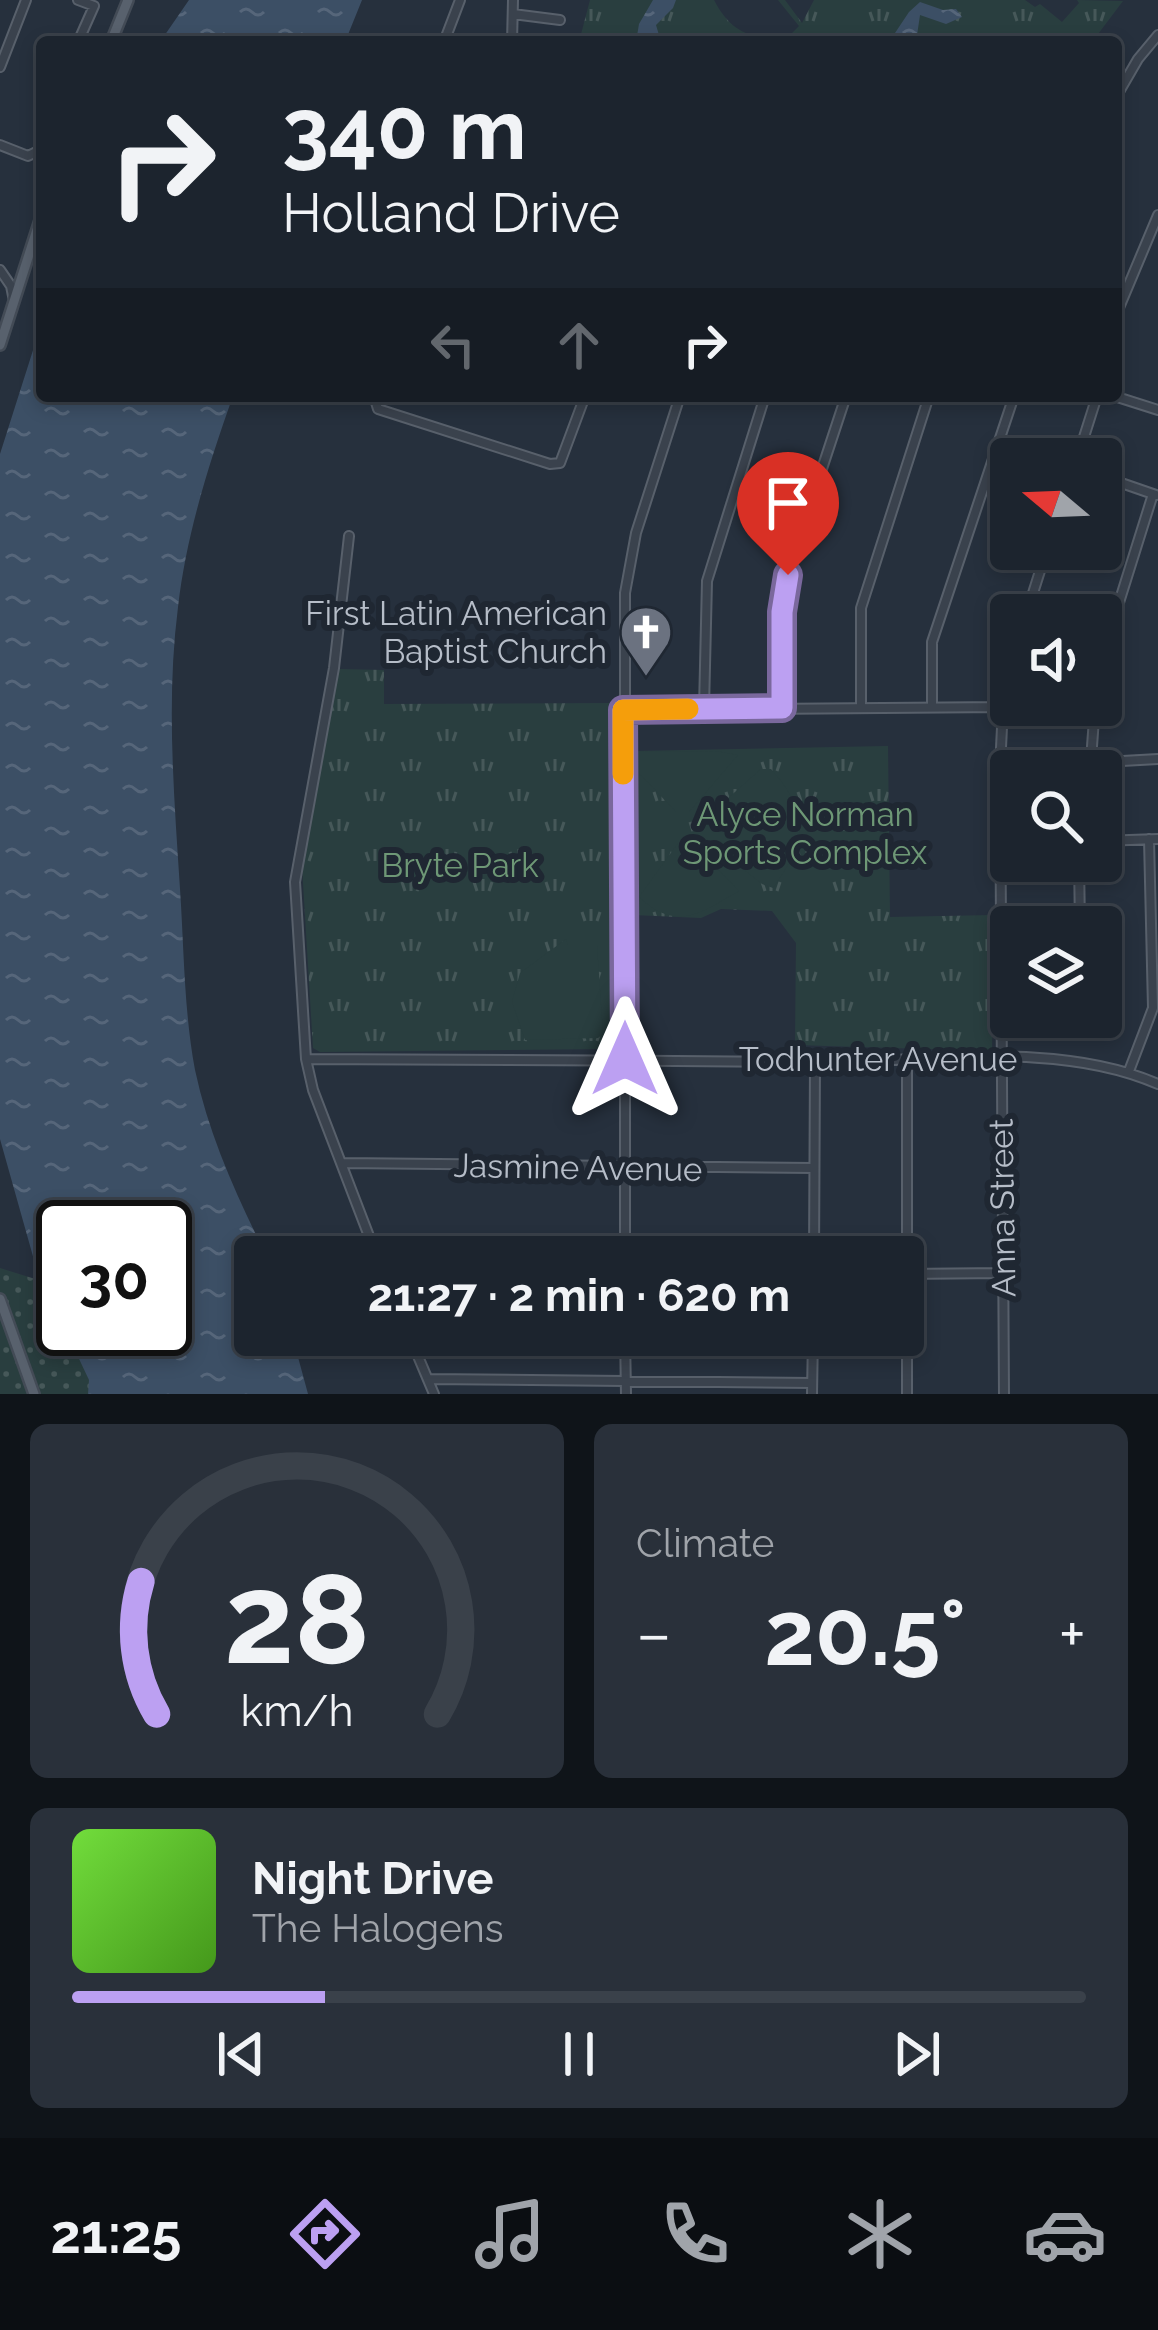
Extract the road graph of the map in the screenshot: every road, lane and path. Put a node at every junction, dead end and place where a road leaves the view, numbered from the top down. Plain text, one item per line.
1 (26, 0) edge
2 (78, 0) edge
3 (128, 0) edge
4 (460, 0) edge
5 (513, 0) edge
6 (513, 14) junction
7 (560, 20) dead end
8 (1158, 34) edge
9 (81, 36) edge
10 (113, 36) edge
11 (446, 36) edge
12 (512, 36) edge
13 (0, 67) edge
14 (1122, 87) edge
15 (0, 145) edge
16 (36, 152) edge
17 (1158, 215) edge
18 (36, 232) edge
19 (0, 269) edge
20 (22, 275) junction
21 (1122, 300) edge
22 (14, 301) junction
23 (0, 345) edge
24 (1122, 399) edge
25 (376, 402) edge
26 (583, 402) edge
27 (678, 402) edge
28 (763, 402) edge
29 (844, 402) edge
30 (927, 402) edge
31 (1012, 402) edge
32 (1095, 402) edge
33 (1158, 410) edge
34 (1084, 438) edge
35 (1122, 483) edge
36 (1156, 495) edge
37 (349, 536) dead end
38 (1122, 597) edge
39 (932, 706) junction
40 (990, 707) edge
41 (782, 708) junction
42 (861, 708) junction
43 (704, 709) junction
44 (623, 710) junction
45 (1158, 759) edge
46 (1122, 760) edge
47 (1154, 839) edge
48 (1122, 841) edge
49 (1005, 882) edge
50 (1000, 1058) junction
51 (306, 1059) junction
52 (625, 1059) junction
53 (815, 1062) junction
54 (907, 1062) junction
55 (1129, 1071) junction
56 (1158, 1084) edge
57 (343, 1163) junction
58 (624, 1168) junction
59 (814, 1168) junction
60 (369, 1236) edge
61 (625, 1236) edge
62 (814, 1236) edge
63 (906, 1236) edge
64 (1002, 1273) junction
65 (924, 1274) edge
66 (0, 1299) edge
67 (418, 1356) edge
68 (626, 1356) edge
69 (813, 1356) edge
70 (907, 1356) edge
71 (428, 1379) junction
72 (812, 1383) junction
73 (626, 1389) edge
74 (34, 1394) edge
75 (434, 1394) edge
76 (812, 1394) edge
77 (907, 1394) edge
78 (1004, 1394) edge

1 - 13 street
2 - 9 street
3 - 10 main road
4 - 11 street
5 - 6 street
6 - 7 street
6 - 12 street
8 - 14 street
15 - 16 street
17 - 21 street
18 - 20 main road
19 - 20 street
19 - 22 street
20 - 22 main road
22 - 23 main road
24 - 33 street
25 - 26 street
27 - 44 street
28 - 43 street
29 - 41 street
30 - 42 street
31 - 39 street
32 - 34 street
35 - 36 street
36 - 38 street
37 - 51 street
39 - 40 street
39 - 42 street
41 - 42 street
41 - 43 street
43 - 44 street
44 - 52 street
45 - 46 street
47 - 48 street
47 - 55 street
49 - 50 street, Anna Street
50 - 54 street, Todhunter Avenue
50 - 55 street, Todhunter Avenue
50 - 64 street, Anna Street
51 - 52 street, Todhunter Avenue
51 - 57 street
52 - 53 street, Todhunter Avenue
52 - 58 street
53 - 54 street, Todhunter Avenue
53 - 59 street
54 - 63 street
55 - 56 street, Todhunter Avenue
57 - 58 street, Jasmine Avenue
57 - 60 street
58 - 59 street, Jasmine Avenue
58 - 61 street
59 - 62 street
64 - 65 street
64 - 78 street, Anna Street
66 - 74 main road
67 - 71 street
68 - 73 street
69 - 72 street
70 - 77 street
71 - 73 street
71 - 75 street
72 - 73 street
72 - 76 street

